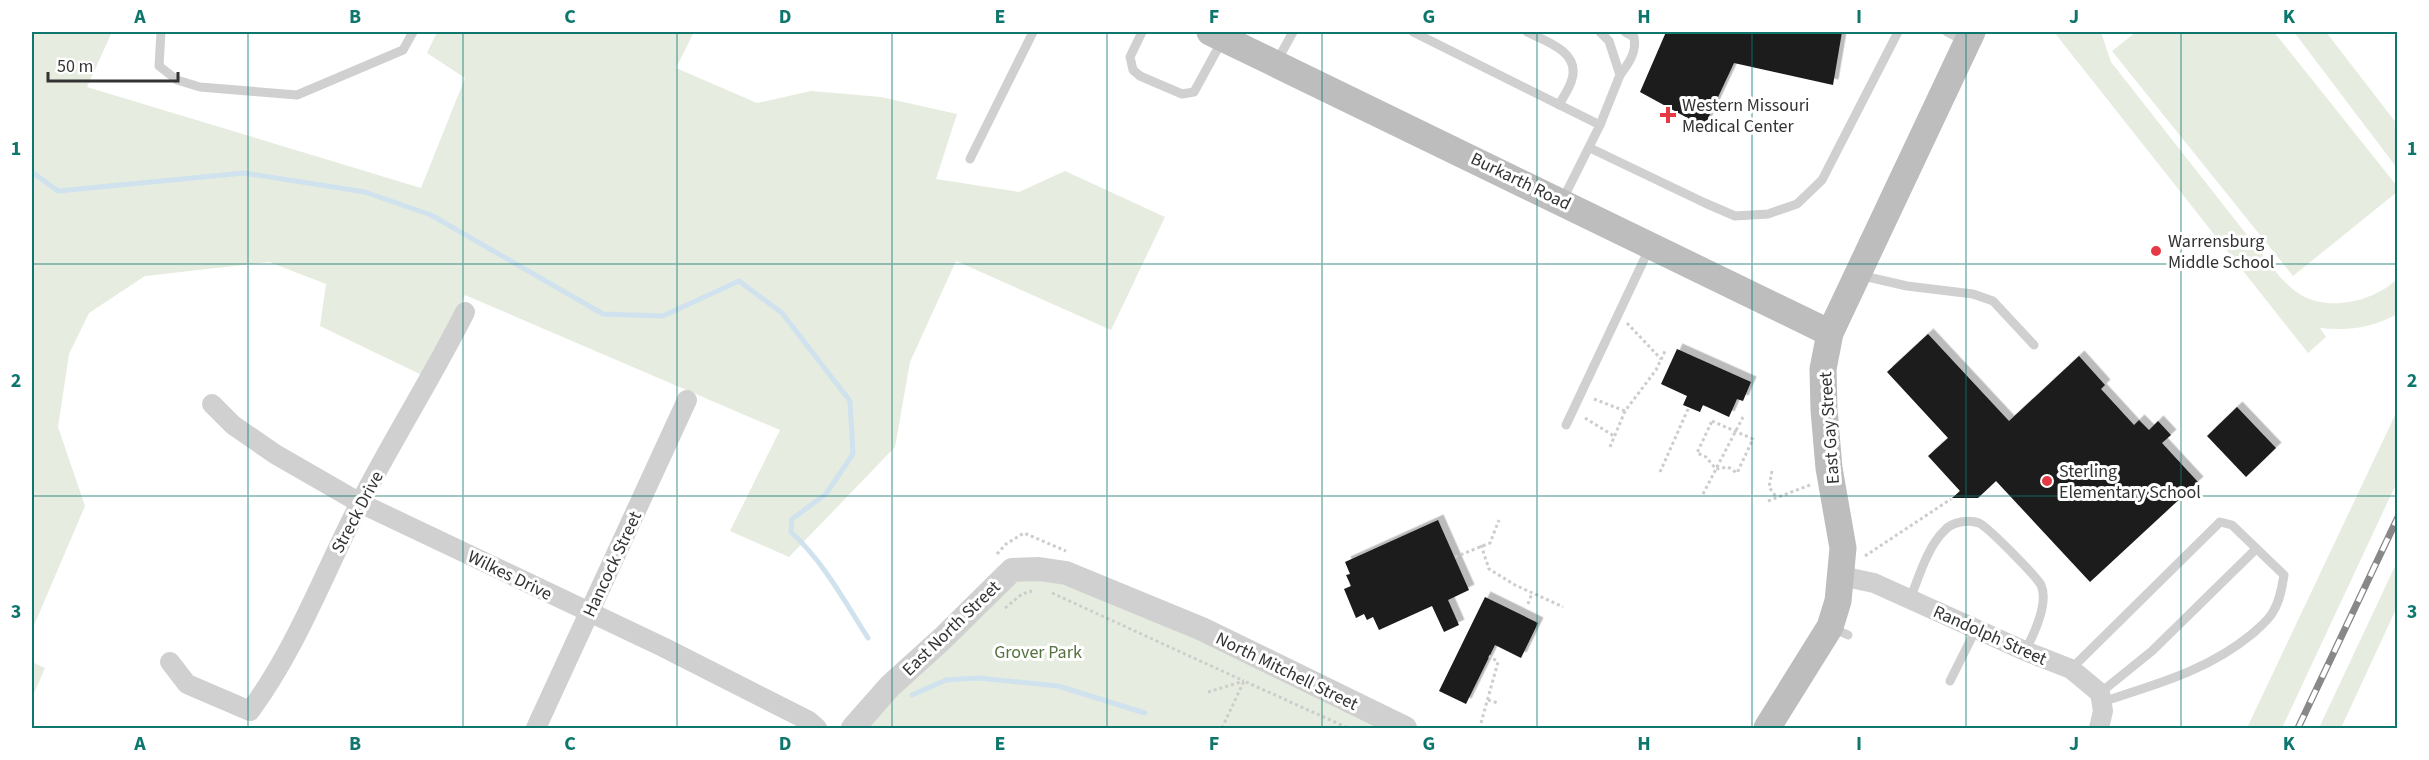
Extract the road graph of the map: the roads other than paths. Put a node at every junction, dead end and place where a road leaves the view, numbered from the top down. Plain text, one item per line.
1 (160, 32) edge
2 (413, 32) edge
3 (1033, 32) edge
4 (1142, 32) edge
5 (1293, 32) edge
6 (1413, 32) edge
7 (1527, 32) edge
8 (1600, 32) edge
9 (1625, 32) edge
10 (1898, 32) edge
11 (1217, 35) edge
12 (1962, 35) edge
13 (1276, 63) junction
14 (1620, 75) junction
15 (1559, 105) junction
16 (1600, 125) junction
17 (1590, 148) junction
18 (970, 159) dead end
19 (1562, 201) junction
20 (1651, 245) junction
21 (1857, 274) junction
22 (465, 312) dead end
23 (1830, 333) junction
24 (2034, 345) dead end
25 (687, 400) dead end
26 (212, 404) dead end
27 (1566, 425) dead end
28 (360, 503) junction
29 (2256, 549) junction
30 (1841, 576) junction
31 (1910, 599) junction
32 (590, 613) junction
33 (1202, 628) joint
34 (1976, 629) junction
35 (2025, 651) junction
36 (170, 662) dead end
37 (2071, 669) junction
38 (1950, 681) dead end
39 (2101, 698) junction
40 (536, 729) edge
41 (817, 729) edge
42 (853, 729) edge
43 (1405, 729) edge
44 (1767, 729) edge
45 (2099, 729) edge

1 - 2 lane
3 - 18 lane
4 - 11 lane
5 - 13 lane
6 - 15 lane
7 - 15 lane
8 - 14 lane
9 - 14 lane
10 - 17 lane
11 - 13 main road, Burkarth Road
12 - 21 main road, East Gay Street
13 - 19 main road, Burkarth Road
14 - 16 lane
15 - 16 lane
16 - 17 lane
17 - 19 lane
19 - 20 main road, Burkarth Road
20 - 23 main road, Burkarth Road
20 - 27 lane
21 - 23 main road, East Gay Street
21 - 24 lane
22 - 28 street, Streck Drive
23 - 30 main road, East Gay Street
25 - 32 street, Hancock Street
26 - 28 street, Wilkes Drive
28 - 32 street, Wilkes Drive
28 - 36 street, Streck Drive
29 - 37 lane
29 - 39 lane
29 - 39 lane
30 - 31 street, Randolph Street
30 - 44 main road, East Gay Street
31 - 34 street, Randolph Street
31 - 35 lane
32 - 40 street, Hancock Street
32 - 41 street, Wilkes Drive
33 - 42 street, East North Street
33 - 43 street, North Mitchell Street
34 - 35 street, Randolph Street
34 - 38 lane
35 - 37 street, Randolph Street
37 - 39 street, Randolph Street
39 - 45 street

